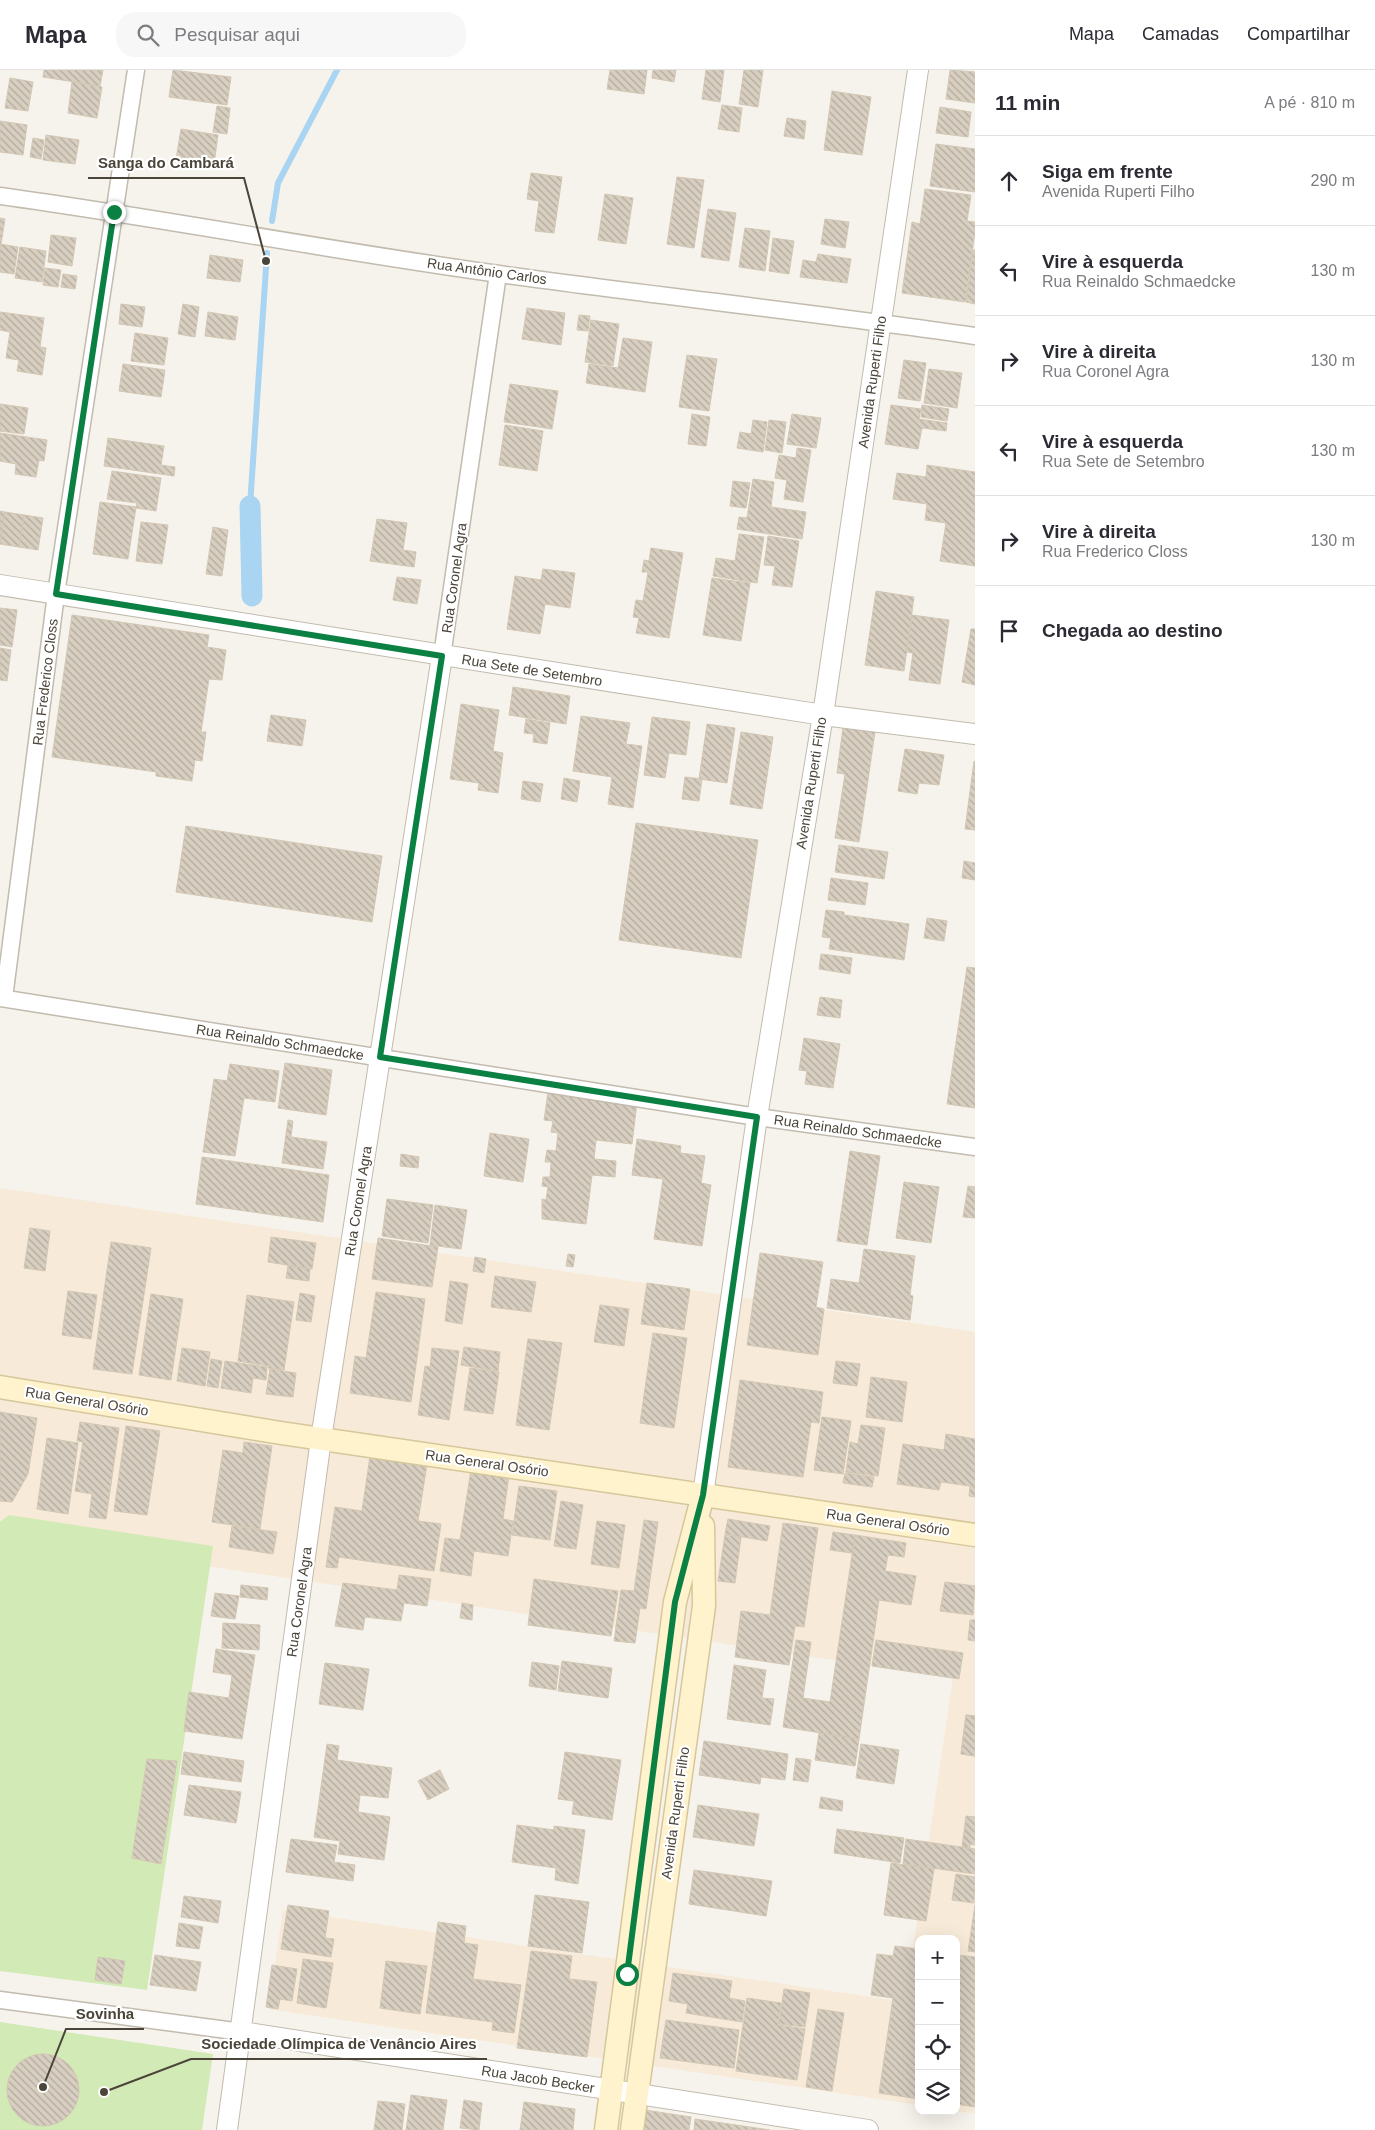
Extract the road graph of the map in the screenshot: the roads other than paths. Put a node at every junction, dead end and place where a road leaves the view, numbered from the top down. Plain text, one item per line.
1 (136, 70) edge
2 (918, 70) edge
3 (0, 196) edge
4 (114, 212) junction
5 (498, 274) junction
6 (881, 322) junction
7 (975, 336) edge
8 (0, 585) edge
9 (56, 594) junction
10 (442, 656) junction
11 (823, 715) junction
12 (975, 734) edge
13 (2, 998) edge
14 (380, 1057) junction
15 (757, 1117) junction
16 (975, 1147) edge
17 (0, 1387) edge
18 (321, 1439) junction
19 (703, 1495) junction
20 (975, 1535) edge
21 (0, 2000) edge
22 (242, 2032) junction
23 (612, 2090) junction
24 (637, 2094) junction
25 (227, 2130) edge
26 (606, 2130) edge
27 (632, 2130) edge
28 (868, 2130) edge

1 - 4 street, Rua Frederico Closs
2 - 6 street, Avenida Ruperti Filho
3 - 4 street, Rua Antônio Carlos
4 - 5 street, Rua Antônio Carlos
4 - 9 street, Rua Frederico Closs
5 - 6 street, Rua Antônio Carlos
5 - 10 street, Rua Coronel Agra
6 - 7 street, Rua Antônio Carlos
6 - 11 street, Avenida Ruperti Filho
8 - 9 street, Rua Sete de Setembro
9 - 10 street, Rua Sete de Setembro
9 - 13 street, Rua Frederico Closs
10 - 11 street, Rua Sete de Setembro
10 - 14 street, Rua Coronel Agra
11 - 12 street, Rua Sete de Setembro
11 - 15 street, Avenida Ruperti Filho
13 - 14 street, Rua Reinaldo Schmaedcke
14 - 15 street, Rua Reinaldo Schmaedcke
14 - 18 street, Rua Coronel Agra
15 - 16 street, Rua Reinaldo Schmaedcke
15 - 19 street, Avenida Ruperti Filho
17 - 18 main road, Rua General Osório
18 - 19 main road, Rua General Osório
18 - 22 street, Rua Coronel Agra
19 - 20 main road, Rua General Osório
19 - 23 main road, Avenida Ruperti Filho
19 - 24 main road, Avenida Ruperti Filho
21 - 22 street, Rua Jacob Becker
22 - 23 street, Rua Jacob Becker
22 - 25 street, Rua Coronel Agra
23 - 24 street, Rua Jacob Becker
23 - 26 main road, Avenida Ruperti Filho
24 - 27 main road, Avenida Ruperti Filho
24 - 28 street, Rua Jacob Becker

